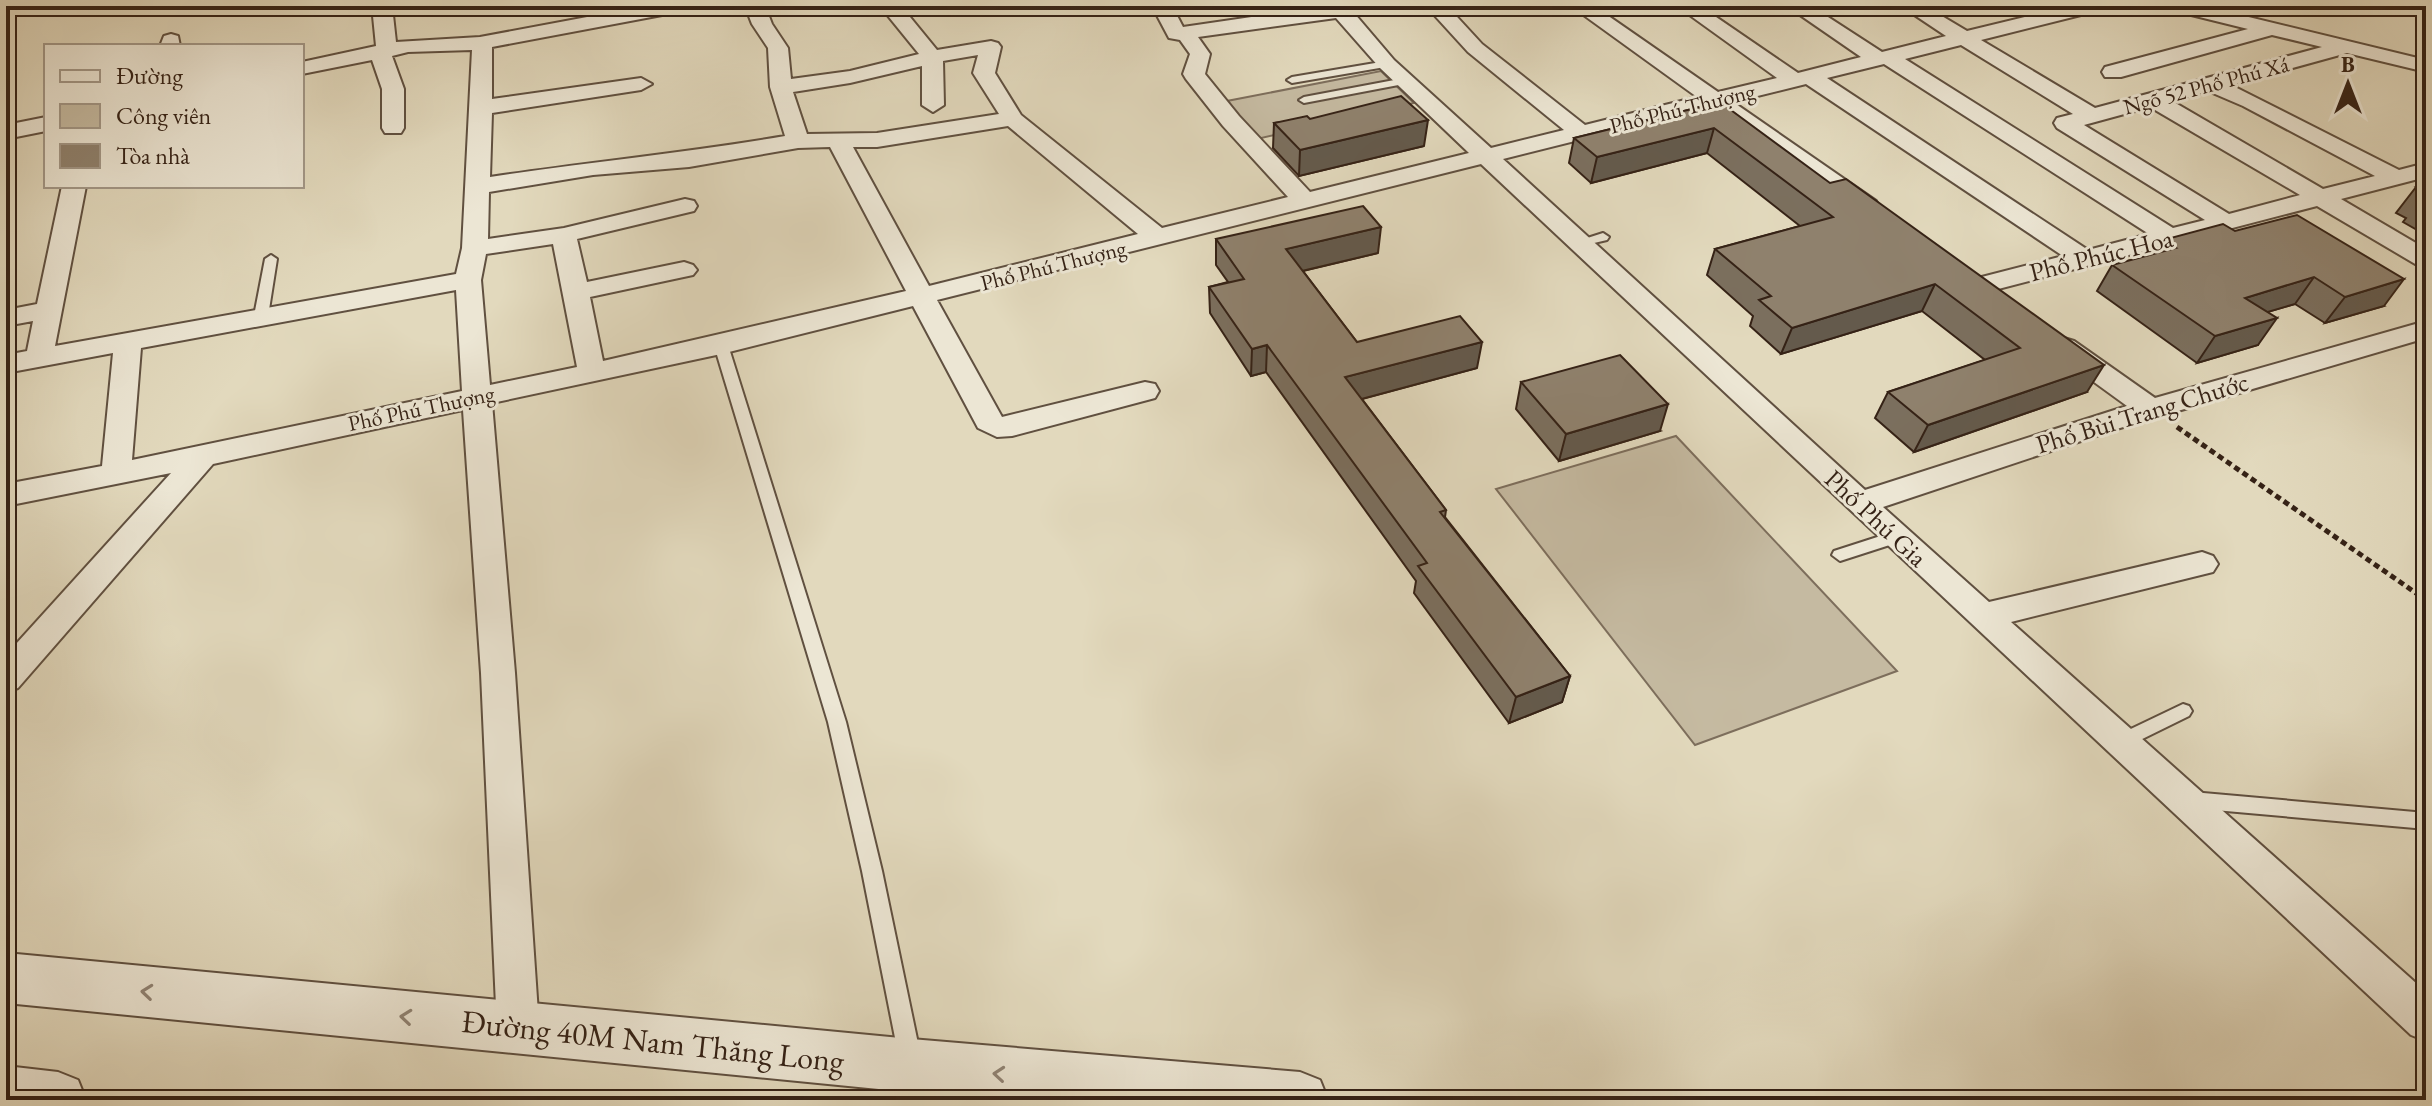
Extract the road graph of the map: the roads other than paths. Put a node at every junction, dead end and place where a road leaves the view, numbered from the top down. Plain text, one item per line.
1 (382, 6) edge
2 (678, 6) edge
3 (755, 6) edge
4 (890, 6) edge
5 (1162, 6) edge
6 (1436, 6) edge
7 (1581, 6) edge
8 (1687, 6) edge
9 (1797, 6) edge
10 (1911, 6) edge
11 (2094, 6) edge
12 (2178, 6) edge
13 (1339, 9) edge
14 (2270, 29) junction
15 (1186, 34) junction
16 (1965, 38) junction
17 (480, 43) junction
18 (2346, 47) junction
19 (384, 52) junction
20 (932, 57) junction
21 (1882, 58) junction
22 (1387, 64) junction
23 (2426, 66) edge
24 (304, 68) edge
25 (2113, 72) dead end
26 (1802, 78) junction
27 (1292, 80) dead end
28 (1405, 81) junction
29 (641, 84) dead end
30 (2210, 84) junction
31 (781, 87) junction
32 (1715, 99) junction
33 (2153, 99) junction
34 (1304, 100) dead end
35 (933, 105) dead end
36 (479, 108) junction
37 (2092, 116) junction
38 (1013, 119) junction
39 (44, 124) edge
40 (393, 128) dead end
41 (6, 132) edge
42 (1582, 133) junction
43 (838, 140) junction
44 (798, 141) junction
45 (1490, 157) junction
46 (2415, 177) edge
47 (475, 187) junction
48 (74, 188) edge
49 (2317, 197) junction
50 (1305, 201) junction
51 (685, 206) dead end
52 (2226, 222) junction
53 (1891, 224) edge
54 (564, 235) junction
55 (2170, 237) junction
56 (1158, 238) junction
57 (475, 248) junction
58 (271, 259) dead end
59 (2084, 259) junction
60 (2426, 260) edge
61 (1954, 268) edge
62 (684, 270) dead end
63 (468, 280) junction
64 (1979, 286) junction
65 (576, 292) junction
66 (920, 298) junction
67 (49, 310) junction
68 (2012, 310) edge
69 (261, 316) junction
70 (6, 318) edge
71 (2037, 327) edge
72 (2426, 329) edge
73 (128, 340) junction
74 (721, 345) junction
75 (39, 358) junction
76 (6, 364) edge
77 (592, 373) junction
78 (1145, 391) dead end
79 (479, 395) junction
80 (2150, 409) junction
81 (203, 456) junction
82 (116, 473) junction
83 (6, 495) edge
84 (1860, 503) junction
85 (1896, 537) junction
86 (1840, 555) dead end
87 (2202, 564) dead end
88 (1983, 616) junction
89 (6, 678) edge
90 (2183, 711) dead end
91 (2120, 742) junction
92 (2183, 799) junction
93 (2426, 821) edge
94 (6, 978) edge
95 (2426, 1020) edge
96 (518, 1028) junction
97 (911, 1066) junction
98 (1300, 1100) edge

1 - 19 street
2 - 17 street
3 - 31 street
4 - 20 street
5 - 15 street
6 - 42 street
7 - 32 street
8 - 26 street
9 - 21 street
10 - 16 street
11 - 16 street, Phố Phú Thượng
12 - 14 street
13 - 15 street
13 - 22 street, Phố Phú Gia
14 - 18 street
14 - 25 street
15 - 50 street
16 - 21 street, Phố Phú Thượng
16 - 37 street
17 - 19 street
17 - 36 street
18 - 23 street
18 - 30 street, Ngõ 52 Phố Phú Xá
19 - 24 street
19 - 40 street
20 - 31 street
20 - 35 street
20 - 38 street
21 - 26 street, Phố Phú Thượng
21 - 55 street
22 - 27 lane
22 - 28 street, Phố Phú Gia
26 - 32 street, Phố Phú Thượng
26 - 59 street
28 - 34 lane
28 - 45 street, Phố Phú Gia
29 - 36 street
30 - 33 street, Ngõ 52 Phố Phú Xá
30 - 46 street
31 - 44 street
32 - 42 street, Phố Phú Thượng
32 - 53 street
33 - 37 street, Ngõ 52 Phố Phú Xá
33 - 49 street
36 - 47 street
37 - 52 street, Ngõ 52 Phố Phú Xá
38 - 43 street
38 - 56 street
39 - 41 street
42 - 45 street, Phố Phú Thượng
43 - 44 street
43 - 66 street
44 - 47 street
45 - 50 street, Phố Phú Thượng
45 - 84 street, Phố Phú Gia
46 - 49 street, Phố Phúc Hoa
47 - 57 street
48 - 67 street
49 - 52 street, Phố Phúc Hoa
49 - 60 street
50 - 56 street, Phố Phú Thượng
51 - 54 street
52 - 55 street, Phố Phúc Hoa
54 - 57 street
54 - 65 street
55 - 59 street, Phố Phúc Hoa
56 - 66 street, Phố Phú Thượng
57 - 63 street
58 - 69 lane
59 - 64 street, Phố Phúc Hoa
61 - 64 street
62 - 65 street
63 - 69 street
63 - 79 street
64 - 68 street, Phố Phúc Hoa
65 - 77 street
66 - 74 street, Phố Phú Thượng
66 - 78 street
67 - 70 street
67 - 75 street
69 - 73 street
71 - 80 street
72 - 80 street, Phố Bùi Trang Chước
73 - 75 street
73 - 82 street
74 - 77 street, Phố Phú Thượng
74 - 97 lane
75 - 76 street
77 - 79 street, Phố Phú Thượng
79 - 81 street, Phố Phú Thượng
79 - 96 street
80 - 84 street, Phố Bùi Trang Chước
81 - 82 street, Phố Phú Thượng
81 - 89 street
82 - 83 street, Phố Phú Thượng
84 - 85 street, Phố Phú Gia
85 - 86 lane
85 - 88 street, Phố Phú Gia
87 - 88 street
88 - 91 street, Phố Phú Gia
90 - 91 lane
91 - 92 street, Phố Phú Gia
92 - 93 lane
92 - 95 street, Phố Phú Gia
96 -> 94 street, Đường 40M Nam Thăng Long
96 - 97 street, Đường 40M Nam Thăng Long
98 -> 97 street, Đường 40M Nam Thăng Long

